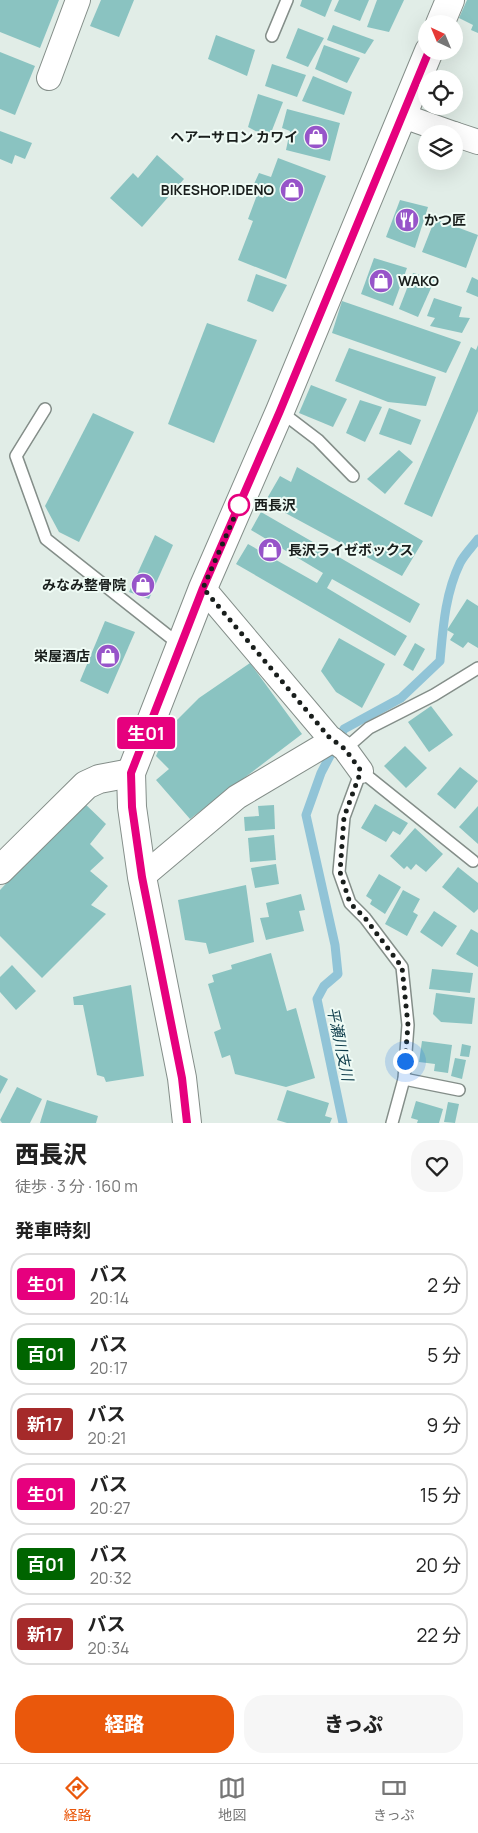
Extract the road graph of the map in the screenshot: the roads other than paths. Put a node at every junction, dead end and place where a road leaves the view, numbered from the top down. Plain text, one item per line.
1 (78, 0) edge
2 (287, 0) edge
3 (450, 0) edge
4 (444, 15) edge
5 (272, 36) dead end
6 (425, 60) edge
7 (49, 78) dead end
8 (400, 121) junction
9 (429, 125) edge
10 (463, 137) edge
11 (478, 142) edge
12 (45, 410) dead end
13 (280, 411) junction
14 (353, 476) dead end
15 (203, 588) junction
16 (180, 645) junction
17 (478, 668) edge
18 (340, 746) junction
19 (361, 771) junction
20 (131, 773) junction
21 (474, 861) dead end
22 (0, 870) edge
23 (142, 877) junction
24 (404, 1079) junction
25 (459, 1090) dead end
26 (187, 1123) edge
27 (392, 1123) edge

1 - 7 street
2 - 5 lane
3 - 4 street
6 - 8 street
8 - 9 street
8 - 13 street
10 - 11 street
12 - 16 lane
13 - 14 lane
13 - 15 street
15 - 16 street
15 - 18 street
16 - 20 street
17 - 18 lane
18 - 19 street
18 - 23 street
19 - 21 lane
19 - 24 lane
20 - 22 street
20 - 23 street
23 - 26 street
24 - 25 lane
24 - 27 lane

